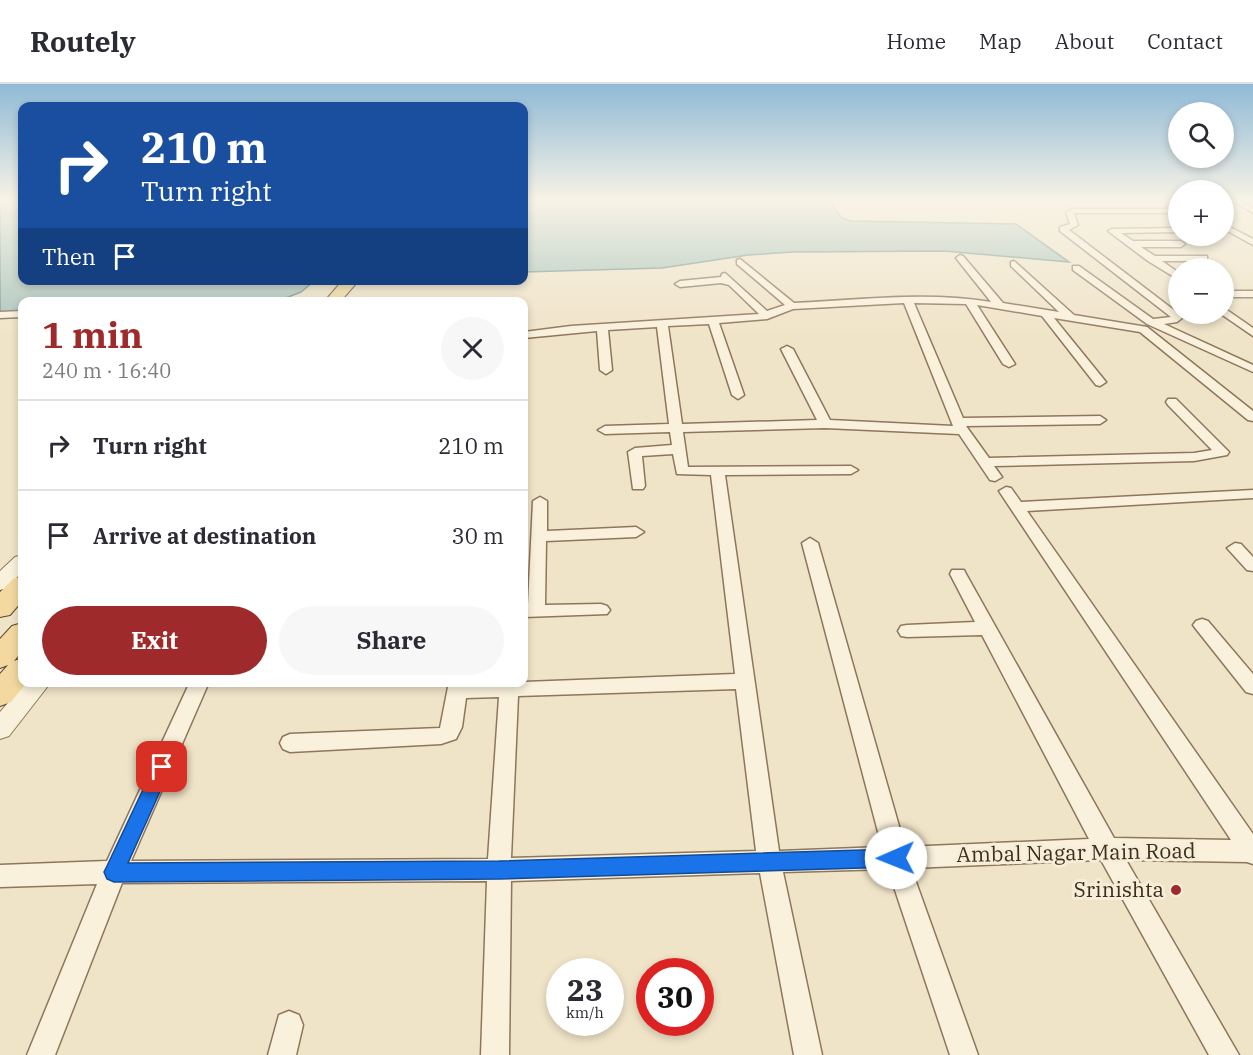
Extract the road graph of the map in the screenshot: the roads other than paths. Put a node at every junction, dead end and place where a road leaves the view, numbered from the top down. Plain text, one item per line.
1 (1086, 246) edge
2 (1132, 246) edge
3 (960, 258) dead end
4 (1151, 259) junction
5 (1168, 259) edge
6 (740, 262) dead end
7 (1014, 264) dead end
8 (1076, 268) dead end
9 (1168, 270) edge
10 (680, 284) dead end
11 (351, 285) edge
12 (1234, 294) edge
13 (1253, 294) edge
14 (337, 297) edge
15 (908, 300) junction
16 (969, 301) junction
17 (792, 306) junction
18 (1000, 306) junction
19 (1044, 312) junction
20 (18, 314) edge
21 (0, 315) edge
22 (767, 316) junction
23 (1070, 316) junction
24 (1234, 319) edge
25 (712, 320) junction
26 (662, 323) junction
27 (1147, 326) junction
28 (602, 327) junction
29 (1253, 333) edge
30 (528, 334) edge
31 (787, 350) dead end
32 (1009, 364) dead end
33 (1249, 367) edge
34 (606, 370) dead end
35 (1253, 381) edge
36 (1100, 382) dead end
37 (738, 395) dead end
38 (1172, 402) dead end
39 (1253, 417) edge
40 (1100, 420) dead end
41 (825, 424) junction
42 (961, 426) junction
43 (676, 427) junction
44 (605, 430) dead end
45 (679, 449) junction
46 (985, 462) junction
47 (717, 470) junction
48 (851, 470) dead end
49 (638, 486) dead end
50 (1253, 494) edge
51 (540, 501) dead end
52 (1017, 507) junction
53 (636, 532) dead end
54 (539, 536) junction
55 (810, 543) dead end
56 (1235, 548) dead end
57 (18, 565) edge
58 (1253, 566) edge
59 (958, 574) dead end
60 (0, 583) edge
61 (18, 589) edge
62 (0, 608) edge
63 (602, 610) dead end
64 (530, 611) edge
65 (18, 617) edge
66 (1202, 625) dead end
67 (988, 628) junction
68 (907, 631) dead end
69 (0, 637) edge
70 (18, 637) edge
71 (0, 657) edge
72 (18, 674) edge
73 (743, 681) junction
74 (36, 687) edge
75 (198, 687) edge
76 (459, 687) edge
77 (1253, 687) edge
78 (509, 689) junction
79 (0, 694) edge
80 (0, 729) edge
81 (290, 744) dead end
82 (1107, 849) junction
83 (1253, 852) edge
84 (896, 858) junction
85 (769, 861) junction
86 (499, 870) junction
87 (114, 872) junction
88 (0, 876) edge
89 (289, 1025) dead end
90 (41, 1055) edge
91 (282, 1055) edge
92 (495, 1055) edge
93 (808, 1055) edge
94 (964, 1055) edge
95 (1225, 1055) edge

1 - 27 street
2 - 4 street
3 - 18 street
4 - 5 street
4 - 9 street
6 - 17 street
7 - 23 street
8 - 27 street
10 - 22 street
11 - 14 main road
12 - 13 street
15 - 16 street
15 - 17 street
15 - 42 street
16 - 18 street
16 - 32 street
17 - 22 street
18 - 19 street
19 - 23 street
19 - 36 street
20 - 21 street
22 - 25 street
23 - 27 street
24 - 29 street
25 - 26 street
25 - 37 street
26 - 28 street
26 - 43 street
27 - 33 street
27 - 39 street
28 - 30 street
28 - 34 street
31 - 41 street
33 - 35 street
38 - 46 street
40 - 42 street
41 - 42 street
41 - 43 street
42 - 46 street
43 - 44 street
43 - 45 street
45 - 47 street
45 - 49 street
46 - 52 street
47 - 48 street
47 - 73 street
50 - 52 street
51 - 54 street
52 - 83 street
53 - 54 street
54 - 64 street
55 - 84 street
56 - 58 street
57 - 60 street
59 - 67 street
61 - 62 main road
63 - 64 street
65 - 69 main road
66 - 77 street
67 - 68 street
67 - 82 street
70 - 71 main road
72 - 79 main road
73 - 78 street
73 - 85 street
74 - 80 street
75 - 87 street
76 - 78 street
76 - 81 street
78 - 86 street
82 - 83 street, Ambal Nagar Main Road
82 - 84 street, Ambal Nagar Main Road
82 - 95 street
84 - 85 street, Ambal Nagar Main Road
84 - 94 street
85 - 86 street, Ambal Nagar Main Road
85 - 93 street
86 - 87 street, Ambal Nagar Main Road
86 - 92 street
87 - 88 street, Ambal Nagar Main Road
87 - 90 street
89 - 91 street

